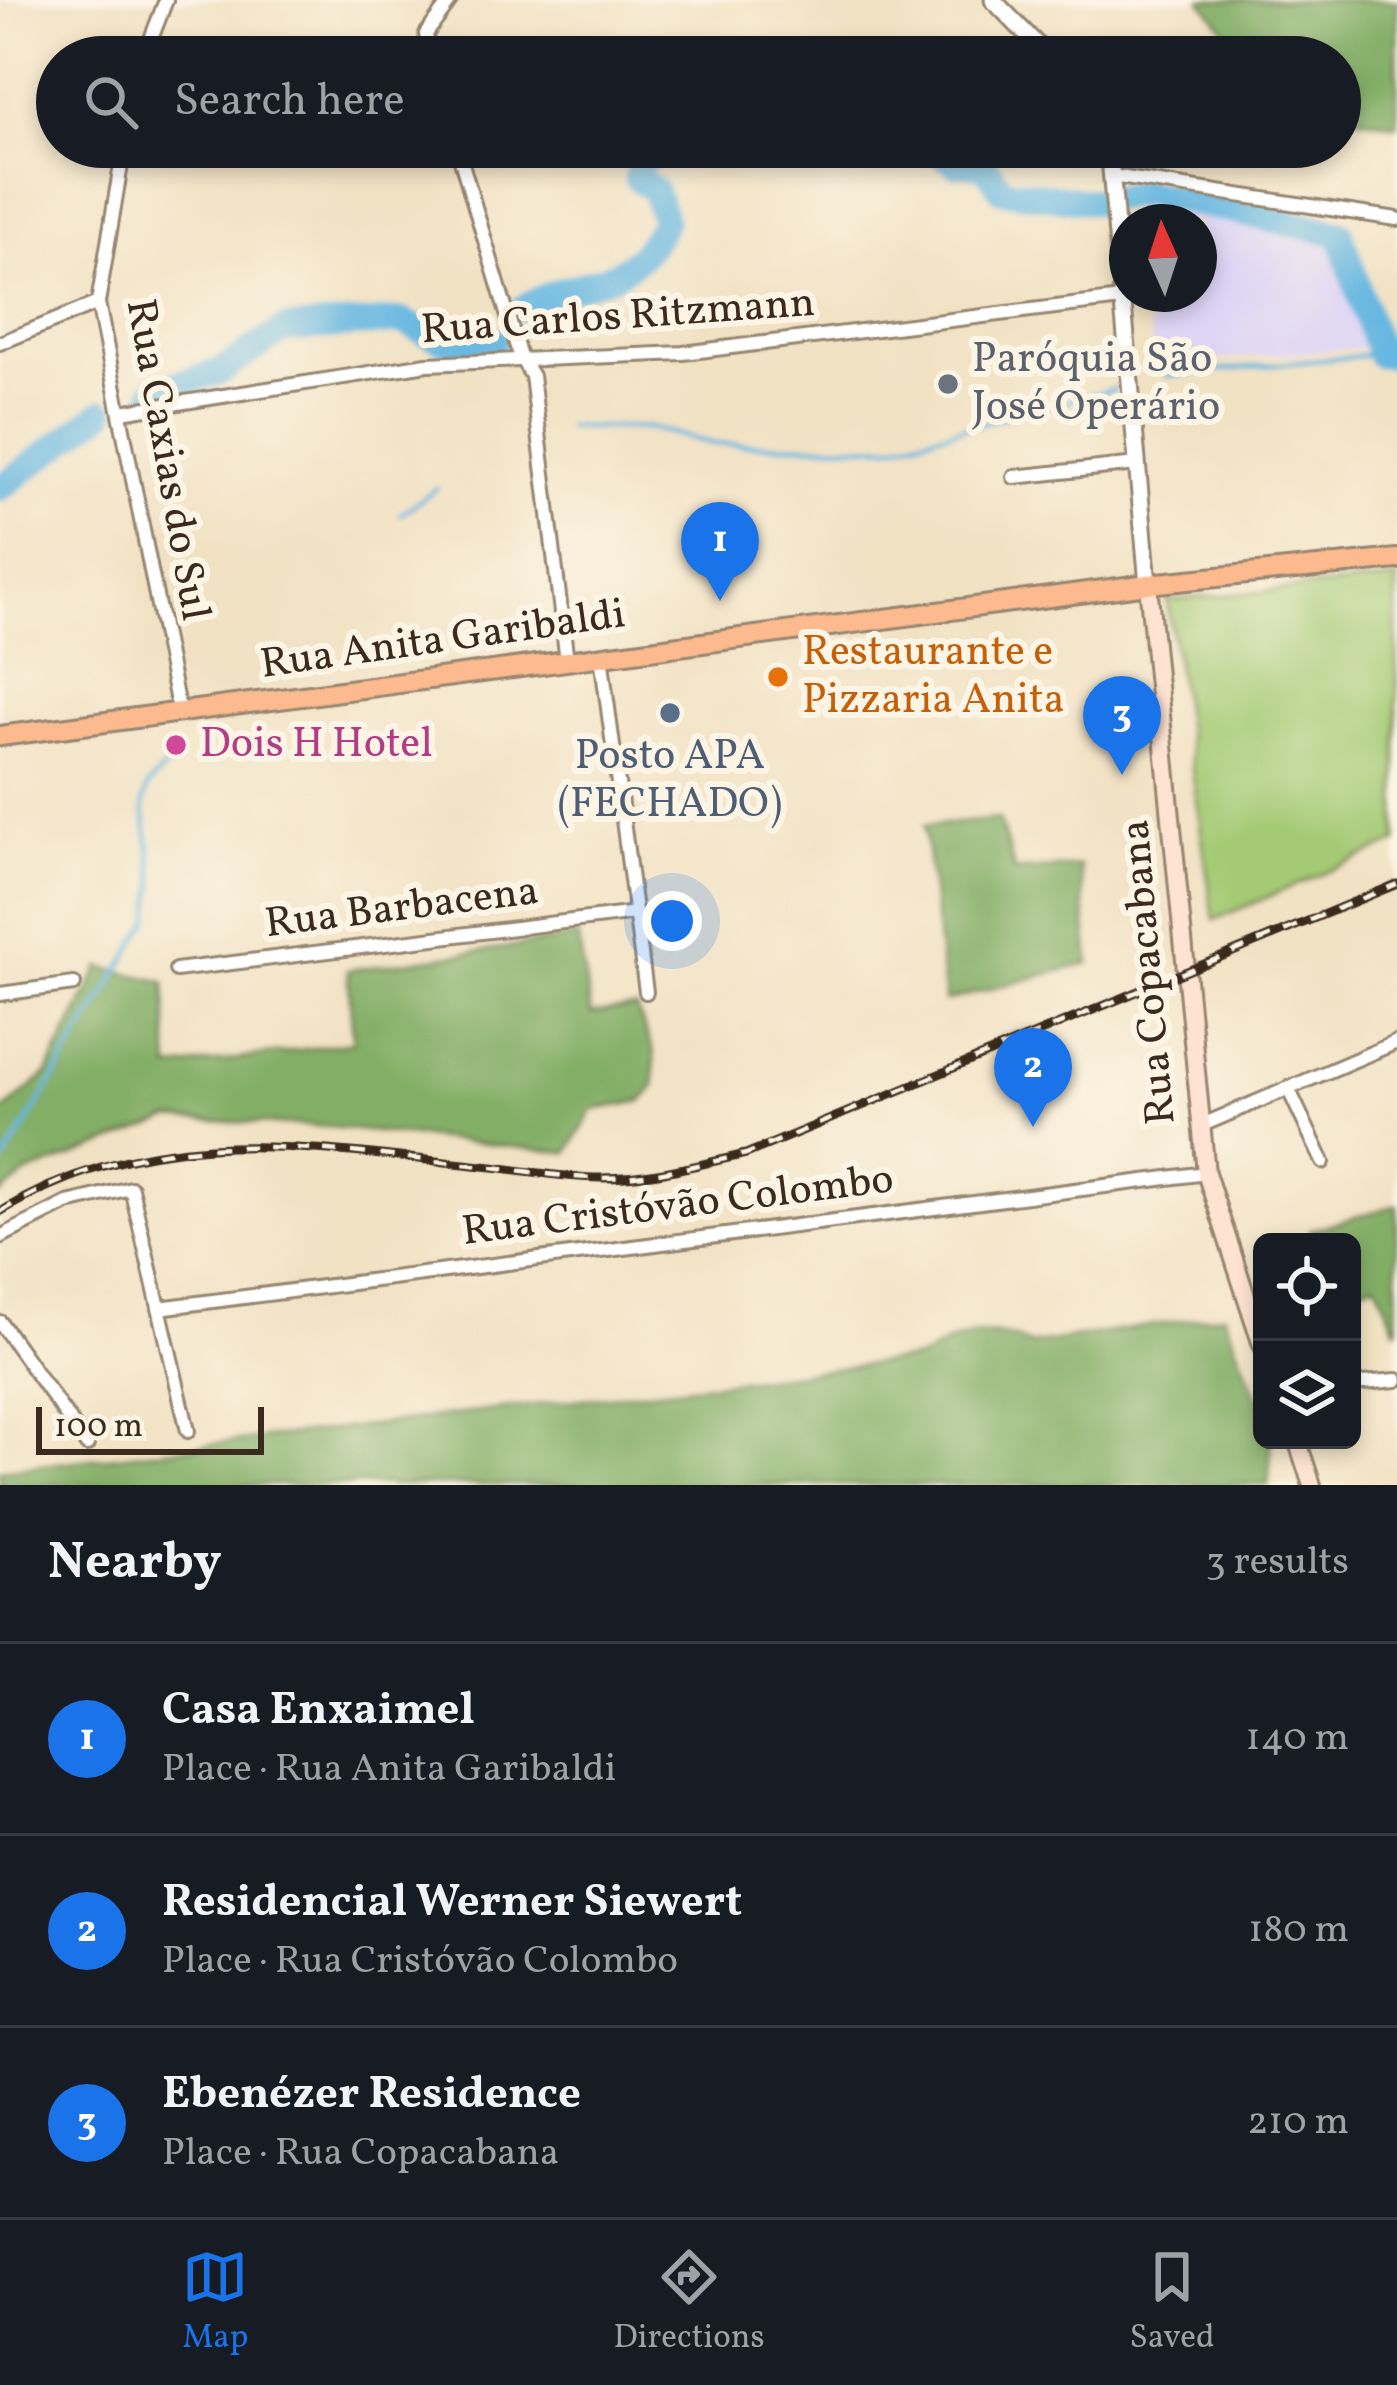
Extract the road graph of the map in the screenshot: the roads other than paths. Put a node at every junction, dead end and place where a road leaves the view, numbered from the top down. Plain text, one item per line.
1 (166, 0) edge
2 (451, 0) edge
3 (993, 0) edge
4 (152, 36) edge
5 (426, 36) edge
6 (1028, 36) edge
7 (121, 168) edge
8 (463, 168) edge
9 (1111, 168) edge
10 (1112, 183) junction
11 (1114, 204) edge
12 (1397, 219) edge
13 (1109, 300) edge
14 (98, 304) junction
15 (1122, 312) edge
16 (0, 343) edge
17 (520, 357) junction
18 (121, 412) junction
19 (1137, 464) junction
20 (1014, 477) dead end
21 (1397, 559) edge
22 (1148, 584) junction
23 (601, 656) junction
24 (567, 661) junction
25 (178, 712) junction
26 (0, 736) edge
27 (636, 913) junction
28 (176, 970) dead end
29 (74, 985) dead end
30 (646, 992) dead end
31 (0, 994) edge
32 (1397, 1042) edge
33 (1288, 1088) junction
34 (1200, 1126) junction
35 (1323, 1162) dead end
36 (1206, 1172) junction
37 (0, 1237) edge
38 (159, 1308) junction
39 (0, 1322) edge
40 (1261, 1341) edge
41 (1397, 1380) edge
42 (1361, 1383) edge
43 (188, 1431) dead end
44 (87, 1445) dead end
45 (1300, 1449) edge
46 (1312, 1485) edge

1 - 4 street
2 - 5 street
3 - 6 street
7 - 14 street, Rua Caxias do Sul
8 - 17 street
9 - 10 street
10 - 11 street
10 - 12 street
13 - 17 street, Rua Carlos Ritzmann
14 - 16 street
14 - 18 street, Rua Caxias do Sul
15 - 19 street
17 - 18 street, Rua Carlos Ritzmann
17 - 24 street
18 - 25 street, Rua Caxias do Sul
19 - 20 street
19 - 22 street
21 - 22 main road, Rua Anita Garibaldi
22 - 23 main road, Rua Anita Garibaldi
22 - 34 main road, Rua Copacabana
23 - 24 main road, Rua Anita Garibaldi
23 - 27 street
24 - 25 main road, Rua Anita Garibaldi
25 - 26 main road, Rua Anita Garibaldi
27 - 28 street, Rua Barbacena
27 - 30 street
29 - 31 street
32 - 33 street
33 - 34 street
33 - 35 street
34 - 36 main road, Rua Copacabana
36 - 38 street, Rua Cristóvão Colombo
36 - 40 main road, Rua Copacabana
37 - 38 street
38 - 43 street
39 - 44 street
41 - 42 street
45 - 46 main road

